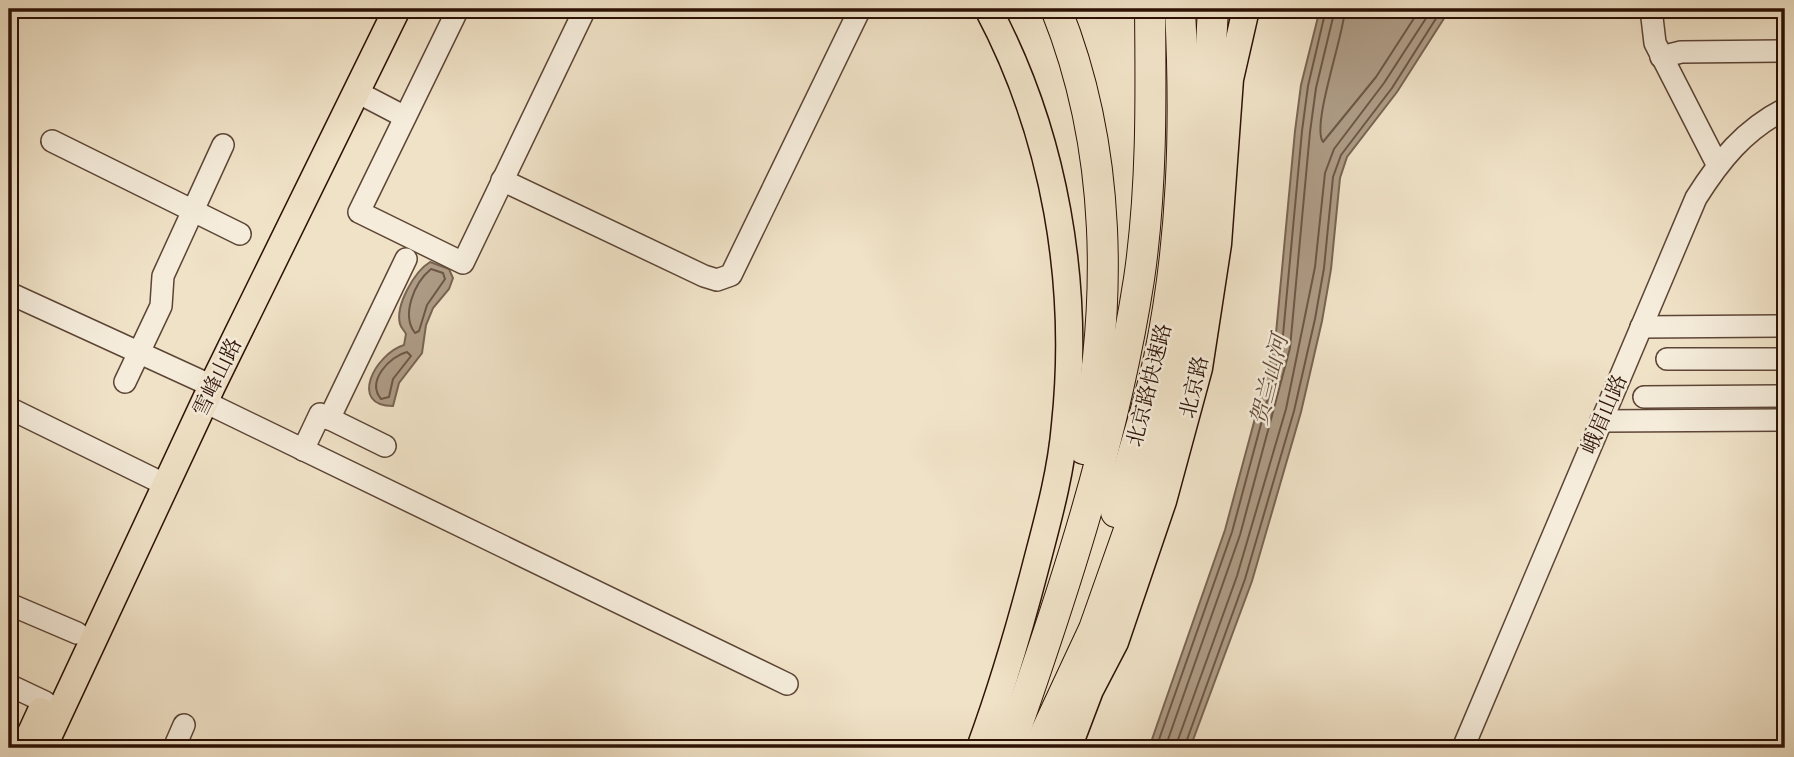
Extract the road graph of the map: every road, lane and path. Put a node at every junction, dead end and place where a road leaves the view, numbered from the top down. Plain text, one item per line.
1 (377, 9) edge
2 (397, 9) edge
3 (458, 9) edge
4 (585, 9) edge
5 (860, 9) edge
6 (988, 9) edge
7 (1056, 9) edge
8 (1150, 9) edge
9 (1180, 9) edge
10 (1214, 9) edge
11 (1245, 9) edge
12 (1651, 9) edge
13 (1785, 51) edge
14 (1661, 57) junction
15 (357, 92) junction
16 (1785, 109) edge
17 (405, 117) junction
18 (52, 141) dead end
19 (223, 145) dead end
20 (1717, 164) junction
21 (502, 180) junction
22 (195, 210) junction
23 (240, 234) dead end
24 (407, 259) dead end
25 (1182, 286) junction
26 (9, 293) edge
27 (1778, 326) dead end
28 (1641, 327) junction
29 (1685, 327) junction
30 (139, 353) junction
31 (1779, 359) dead end
32 (125, 382) dead end
33 (206, 390) junction
34 (1778, 396) dead end
35 (1644, 397) dead end
36 (1732, 397) junction
37 (9, 408) edge
38 (329, 419) junction
39 (1785, 420) edge
40 (1601, 421) junction
41 (1732, 421) junction
42 (385, 446) dead end
43 (303, 450) junction
44 (159, 482) junction
45 (9, 604) edge
46 (77, 633) junction
47 (1035, 673) junction
48 (787, 684) dead end
49 (9, 685) edge
50 (45, 702) junction
51 (184, 725) dead end
52 (24, 748) edge
53 (44, 748) edge
54 (174, 748) edge
55 (981, 748) edge
56 (1009, 748) edge
57 (1038, 748) edge
58 (1068, 748) edge
59 (1462, 748) edge

1 - 33 main road, 雪峰山路
2 - 15 main road, 雪峰山路
3 - 17 street
4 - 21 street
5 - 21 street
6 - 55 main road
7 - 47 highway
8 - 47 highway, 北京路快速路
9 - 25 highway
10 - 25 highway
11 - 58 main road, 北京路
12 - 14 street
13 - 14 street
14 - 20 street
15 - 17 street
15 - 33 main road, 雪峰山路
16 - 20 street, 峨眉山路
17 - 21 street
18 - 22 street
19 - 22 street
20 - 28 street, 峨眉山路
22 - 23 street
22 - 30 street
24 - 38 street
25 - 57 highway
26 - 30 street
27 - 29 street
28 - 29 street
28 - 40 street, 峨眉山路
29 - 31 street
30 - 32 street
30 - 33 street
33 - 43 street
33 - 44 main road, 雪峰山路
34 - 36 street
35 - 36 street
36 - 41 street
37 - 44 street
38 - 42 street
38 - 43 street
39 - 41 street
40 - 41 street
40 - 59 street, 峨眉山路
43 - 48 street
44 - 46 main road, 雪峰山路
44 - 53 main road, 雪峰山路
45 - 46 street
46 - 50 main road, 雪峰山路
47 - 56 highway, 北京路快速路
49 - 50 street
50 - 52 main road, 雪峰山路
51 - 54 street

